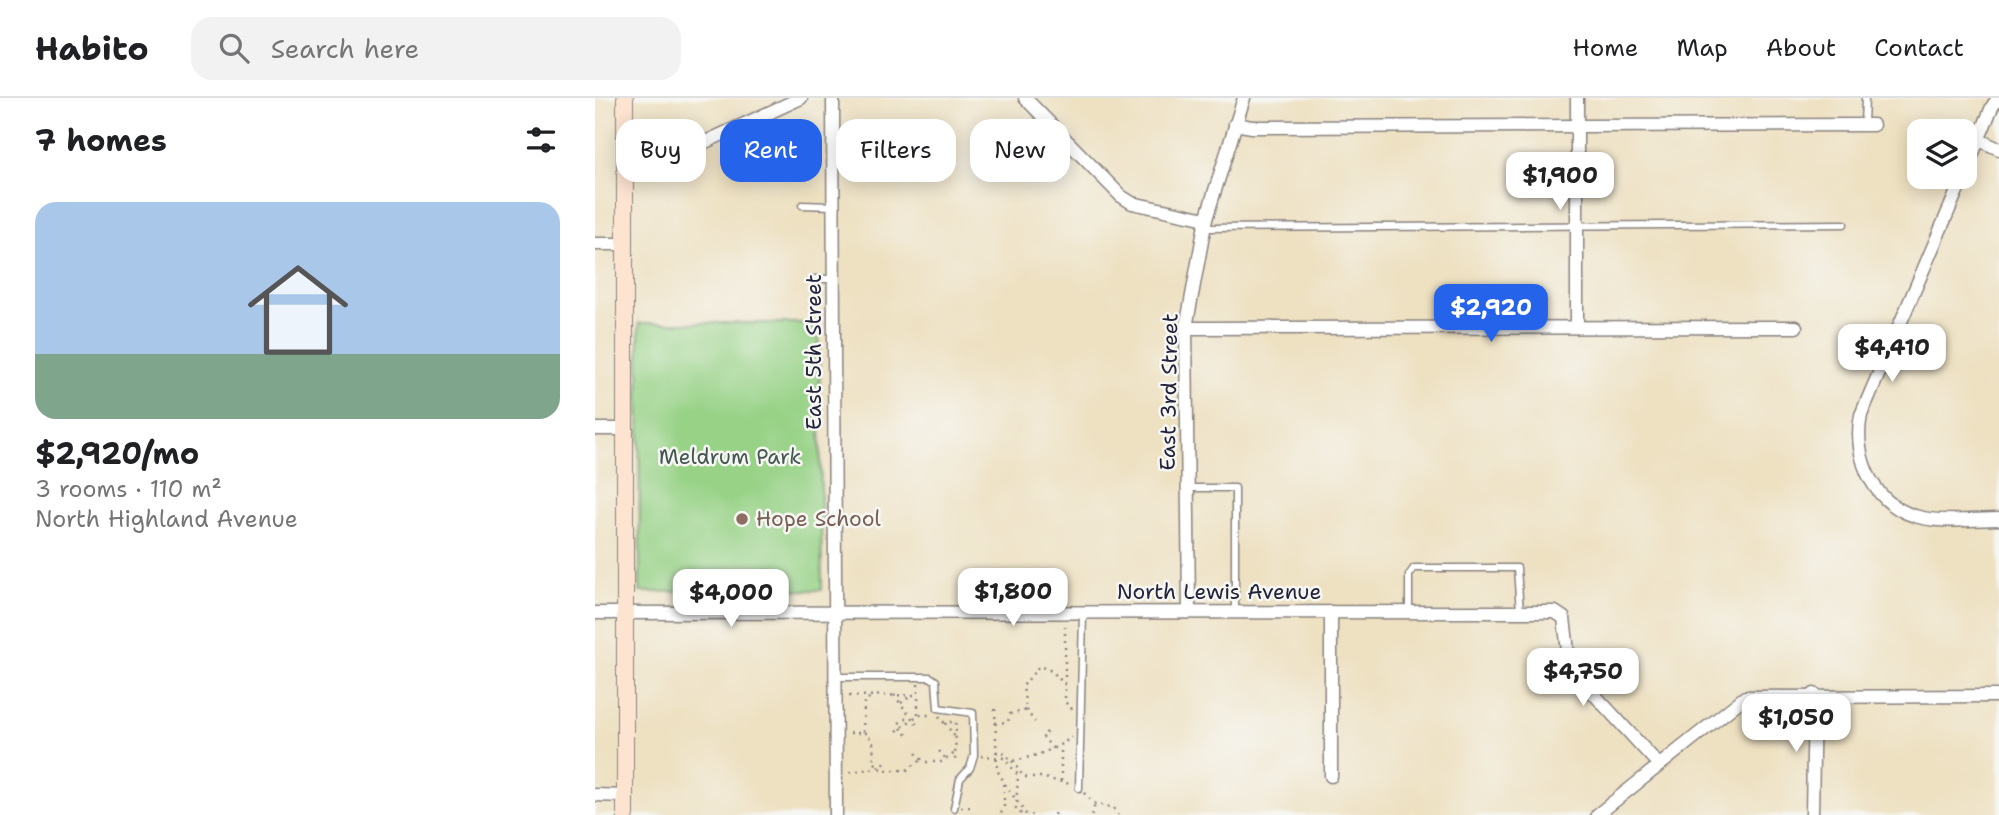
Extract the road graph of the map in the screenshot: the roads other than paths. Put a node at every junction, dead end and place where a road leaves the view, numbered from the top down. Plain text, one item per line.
1 (625, 98) edge
2 (801, 98) edge
3 (833, 98) edge
4 (1244, 98) edge
5 (1577, 98) edge
6 (1865, 98) edge
7 (1998, 98) edge
8 (1026, 99) edge
9 (625, 119) edge
10 (1234, 124) junction
11 (1869, 125) joint
12 (1577, 127) junction
13 (1979, 140) junction
14 (706, 141) edge
15 (1977, 145) edge
16 (1999, 149) edge
17 (625, 182) edge
18 (1958, 189) edge
19 (802, 205) dead end
20 (833, 206) junction
21 (1204, 223) junction
22 (1844, 224) dead end
23 (1577, 226) junction
24 (595, 244) edge
25 (625, 244) junction
26 (813, 279) dead end
27 (832, 279) junction
28 (1577, 327) junction
29 (1796, 327) dead end
30 (1186, 328) junction
31 (595, 429) edge
32 (625, 429) junction
33 (1186, 488) junction
34 (1999, 519) edge
35 (1189, 610) junction
36 (836, 611) junction
37 (1083, 611) junction
38 (1235, 611) junction
39 (1331, 612) junction
40 (1409, 612) junction
41 (1520, 612) junction
42 (595, 613) edge
43 (625, 613) junction
44 (835, 677) junction
45 (1814, 694) junction
46 (1999, 696) edge
47 (1659, 765) junction
48 (1331, 776) dead end
49 (1079, 787) road end
50 (595, 796) edge
51 (625, 796) junction
52 (954, 808) dead end
53 (1600, 814) edge
54 (625, 815) edge
55 (836, 815) edge
56 (1812, 815) edge

1 - 9 main road
2 - 14 street
3 - 20 street, East 5th Street
4 - 10 street, East 3rd Street
5 - 12 street
6 - 11 lane
7 - 13 street
8 - 21 street
10 - 12 street
10 - 21 street, East 3rd Street
11 - 12 street
12 - 23 street
13 - 15 street
13 - 16 street
17 - 25 main road
18 - 34 street
19 - 20 lane
20 - 27 street, East 5th Street
21 - 23 lane
21 - 30 street, East 3rd Street
22 - 23 lane
23 - 28 street
24 - 25 street
25 - 32 main road
26 - 27 lane
27 - 36 street, East 5th Street
28 - 29 street
28 - 30 street
30 - 33 street, East 3rd Street
31 - 32 street
32 - 43 main road
33 - 35 street, East 3rd Street
33 - 38 lane
35 - 37 street, North Lewis Avenue
35 - 38 street, North Lewis Avenue
36 - 37 street, North Lewis Avenue
36 - 43 street, North Lewis Avenue
36 - 44 street, East 5th Street
37 - 49 lane
38 - 39 street, North Lewis Avenue
39 - 40 street, North Lewis Avenue
39 - 48 street
40 - 41 street, North Lewis Avenue
40 - 41 lane
41 - 47 street, North Lewis Avenue
42 - 43 street, North Lewis Avenue
43 - 51 main road
44 - 52 lane
44 - 55 street, East 5th Street
45 - 46 street
45 - 47 street
45 - 56 street
47 - 53 street
50 - 51 street
51 - 54 main road

